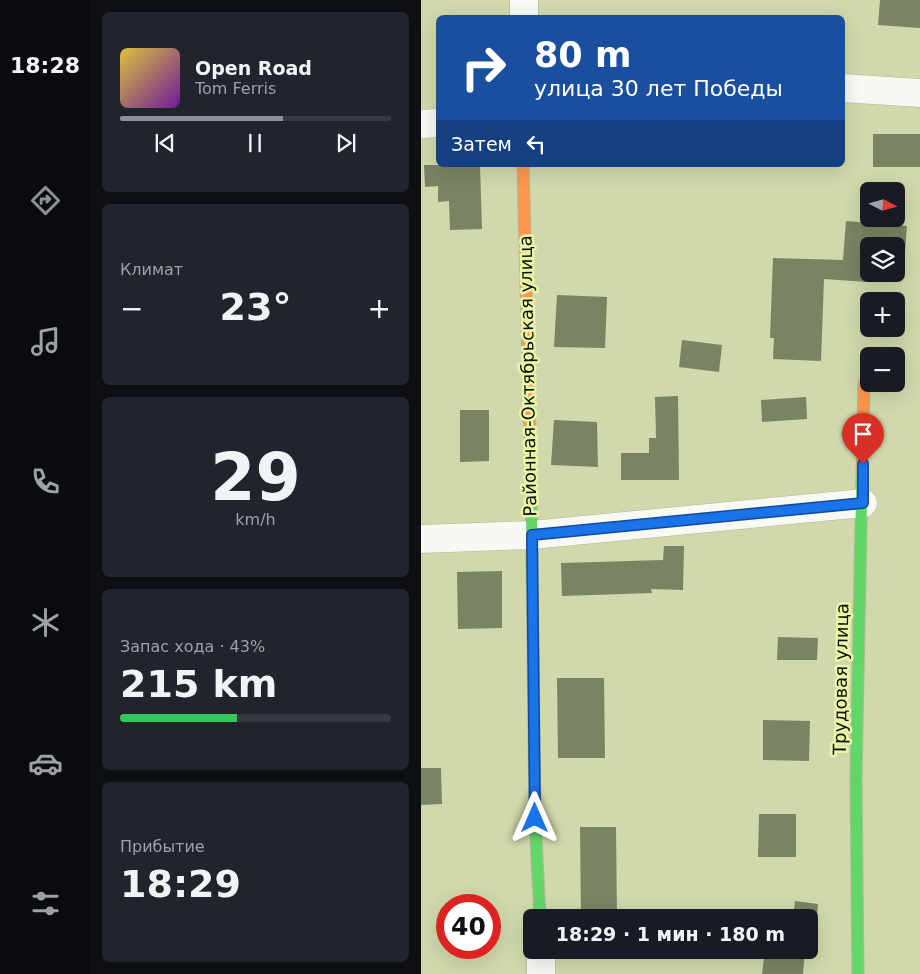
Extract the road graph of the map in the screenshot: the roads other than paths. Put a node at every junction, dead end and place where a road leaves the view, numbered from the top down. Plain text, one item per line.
1 (524, 0) edge
2 (524, 15) edge
3 (845, 88) edge
4 (920, 92) edge
5 (436, 123) edge
6 (421, 124) edge
7 (523, 167) edge
8 (864, 392) edge
9 (863, 503) junction
10 (532, 535) junction
11 (421, 539) edge
12 (540, 909) edge
13 (541, 959) edge
14 (541, 974) edge
15 (858, 974) edge

1 - 2 street
3 - 4 street
5 - 6 street
7 - 10 street, Районная-Октябрьская улица
8 - 9 street, Трудовая улица
9 - 10 street
9 - 15 street, Трудовая улица
10 - 11 street
10 - 12 street, Районная-Октябрьская улица
13 - 14 street

